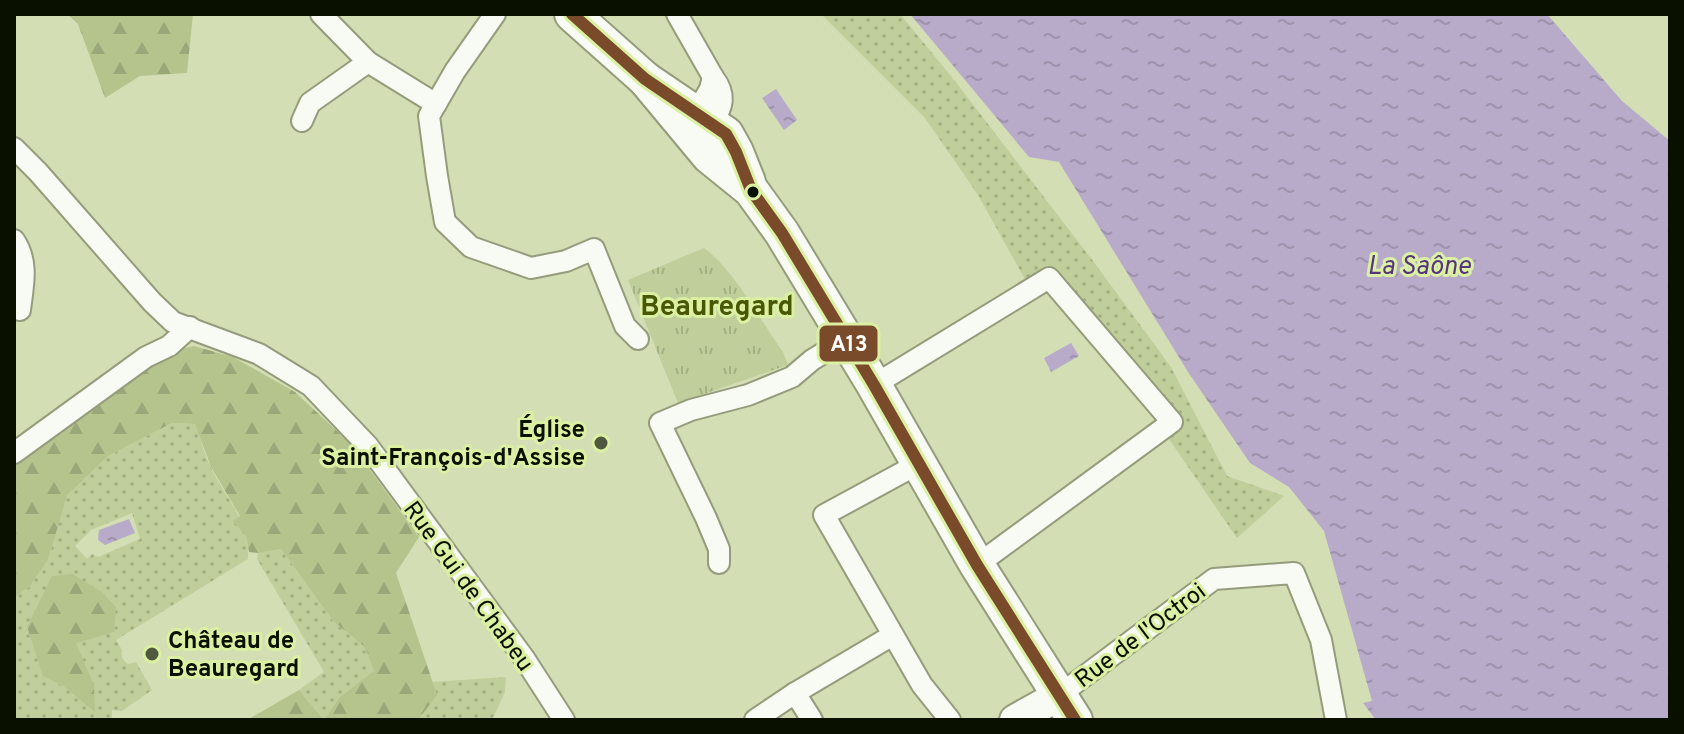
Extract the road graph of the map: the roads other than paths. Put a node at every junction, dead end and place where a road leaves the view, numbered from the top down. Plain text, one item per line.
1 (321, 14) edge
2 (495, 14) edge
3 (572, 14) edge
4 (677, 14) edge
5 (368, 62) junction
6 (436, 104) junction
7 (302, 121) dead end
8 (700, 125) junction
9 (14, 148) edge
10 (14, 240) edge
11 (20, 310) dead end
12 (181, 325) junction
13 (638, 339) dead end
14 (846, 339) junction
15 (874, 385) junction
16 (14, 453) edge
17 (918, 464) junction
18 (719, 563) dead end
19 (977, 565) junction
20 (893, 635) junction
21 (795, 693) junction
22 (1067, 708) edge
23 (938, 717) edge
24 (564, 720) edge
25 (755, 720) edge
26 (812, 720) edge
27 (1015, 720) edge
28 (1336, 720) edge

1 - 5 street
2 - 6 street
3 - 8 main road
4 - 8 street
5 - 6 street
5 - 7 street
6 - 13 street
8 - 14 main road
9 - 12 street, Rue Gui de Chabeu
10 - 11 street
12 - 16 street
12 - 24 street, Rue Gui de Chabeu
14 - 15 main road
14 - 18 street
15 - 17 main road
15 - 19 street
17 - 19 main road
17 - 20 street
19 - 22 main road
20 - 21 street
20 - 23 street
21 - 25 street
21 - 26 street
22 - 27 street
22 - 28 street, Rue de l'Octroi

